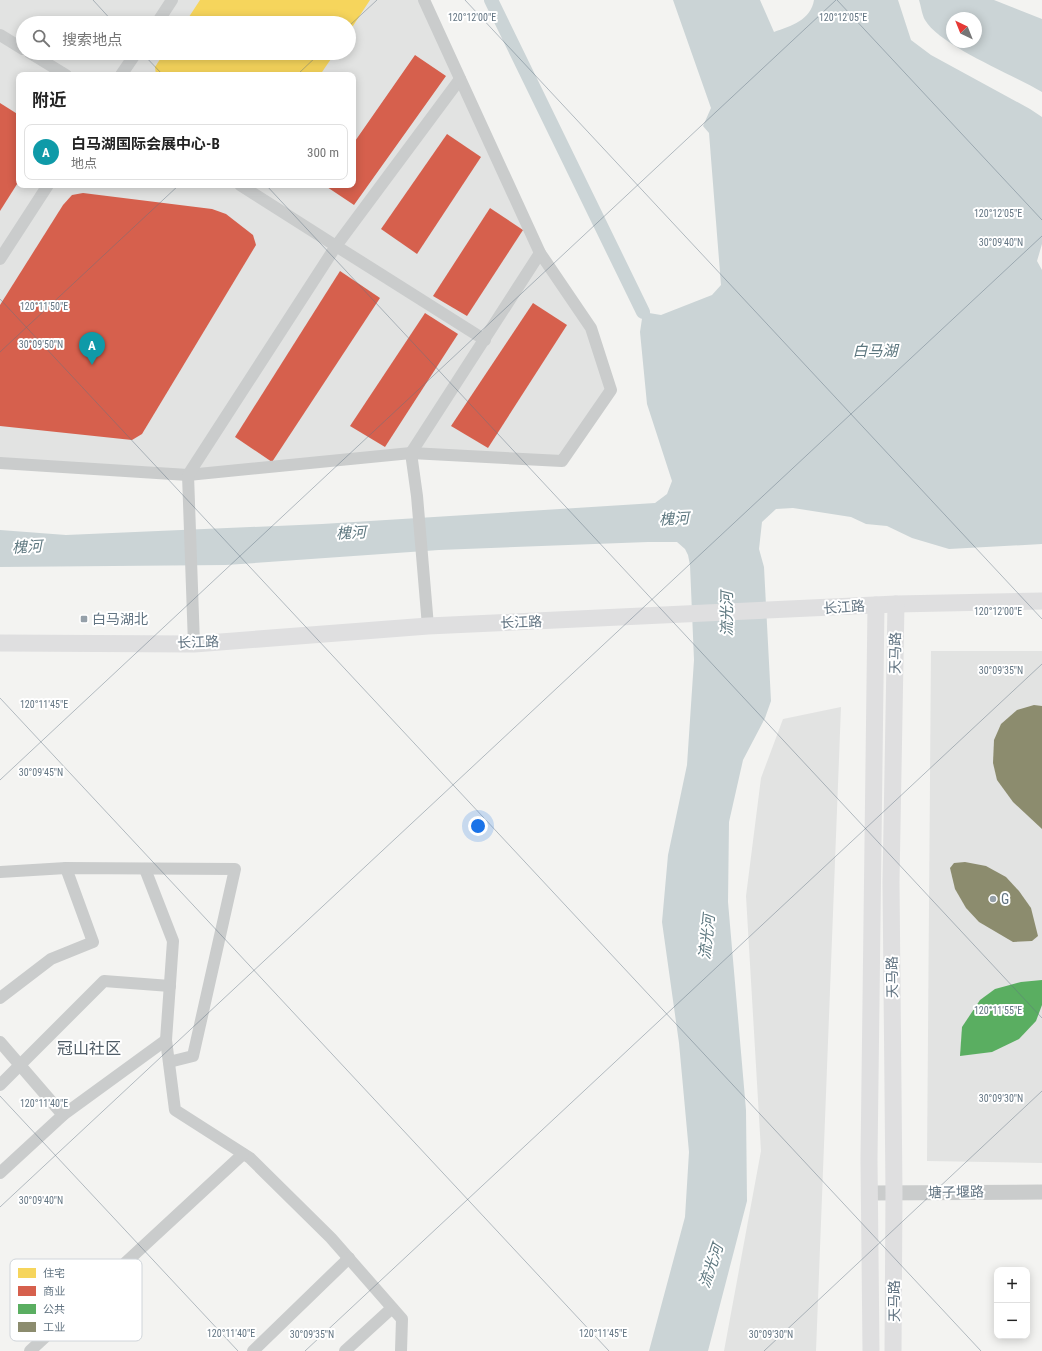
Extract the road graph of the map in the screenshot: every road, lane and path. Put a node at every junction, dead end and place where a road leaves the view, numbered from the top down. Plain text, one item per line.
1 (172, 0) edge
2 (424, 0) edge
3 (162, 16) edge
4 (0, 35) edge
5 (16, 45) edge
6 (41, 60) edge
7 (131, 60) edge
8 (61, 72) edge
9 (123, 72) edge
10 (460, 79) junction
11 (46, 188) edge
12 (245, 188) edge
13 (336, 246) junction
14 (540, 252) junction
15 (0, 259) edge
16 (484, 340) junction
17 (412, 453) junction
18 (0, 463) edge
19 (188, 475) junction
20 (1042, 601) edge
21 (896, 604) junction
22 (876, 605) junction
23 (428, 626) junction
24 (0, 643) edge
25 (194, 644) junction
26 (66, 868) junction
27 (145, 869) junction
28 (0, 872) edge
29 (170, 986) junction
30 (0, 998) edge
31 (166, 1040) junction
32 (0, 1042) edge
33 (169, 1062) junction
34 (20, 1066) junction
35 (0, 1085) edge
36 (63, 1115) junction
37 (243, 1154) junction
38 (0, 1173) edge
39 (1042, 1192) edge
40 (894, 1193) junction
41 (869, 1194) junction
42 (349, 1258) junction
43 (129, 1259) edge
44 (392, 1308) junction
45 (41, 1341) edge
46 (30, 1351) edge
47 (252, 1351) edge
48 (346, 1351) edge
49 (401, 1351) edge
50 (871, 1351) edge
51 (893, 1351) edge

1 - 3 street
2 - 10 street
4 - 5 street
6 - 8 street
7 - 9 street
10 - 13 street
10 - 14 street
11 - 15 street
12 - 13 street
13 - 16 street
13 - 19 street
14 - 16 street
14 - 17 street
16 - 17 street
17 - 19 street
17 - 23 street
18 - 19 street
19 - 25 street
20 - 21 main road, 长江路
21 - 22 main road, 长江路
21 - 40 main road, 天马路
22 - 23 main road, 长江路
22 - 41 main road, 天马路
23 - 25 main road, 长江路
24 - 25 main road, 长江路
26 - 27 street
26 - 28 street
26 - 30 street
27 - 29 street
27 - 33 street
29 - 31 street
29 - 34 street
31 - 33 street
31 - 36 street
32 - 34 street
33 - 37 street
34 - 35 street
34 - 36 street
36 - 38 street
37 - 42 street
37 - 43 street
39 - 40 street, 塘子堰路
40 - 41 street, 塘子堰路
40 - 51 main road, 天马路
41 - 50 main road, 天马路
42 - 44 street
42 - 47 street
44 - 48 street
44 - 49 street
45 - 46 street

